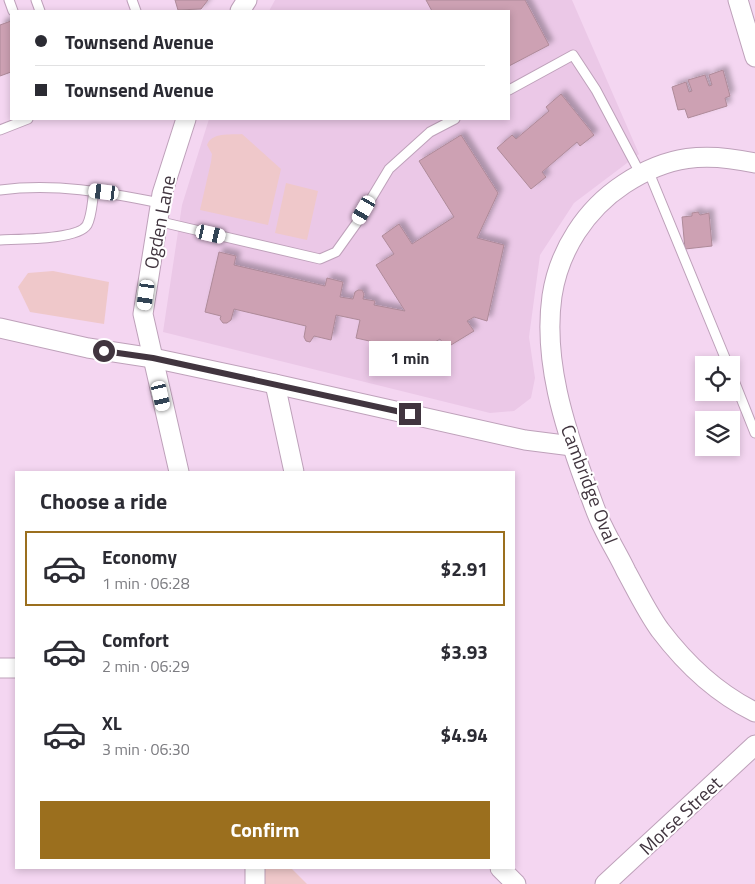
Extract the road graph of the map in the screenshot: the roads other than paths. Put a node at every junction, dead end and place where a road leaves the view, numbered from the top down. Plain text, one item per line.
1 (738, 0) edge
2 (755, 57) edge
3 (510, 89) edge
4 (25, 120) edge
5 (186, 120) edge
6 (453, 120) edge
7 (0, 130) edge
8 (755, 163) edge
9 (644, 172) junction
10 (0, 190) edge
11 (94, 191) junction
12 (158, 212) junction
13 (0, 240) edge
14 (0, 328) edge
15 (724, 356) edge
16 (153, 358) junction
17 (275, 384) junction
18 (740, 396) edge
19 (755, 433) edge
20 (572, 446) junction
21 (179, 471) edge
22 (294, 471) edge
23 (0, 668) edge
24 (15, 668) edge
25 (755, 712) edge
26 (755, 745) edge
27 (255, 869) edge
28 (501, 869) edge
29 (255, 884) edge
30 (516, 884) edge
31 (604, 884) edge

1 - 2 street
3 - 9 lane
4 - 7 lane
5 - 12 street, Ogden Lane
6 - 12 lane
8 - 9 street, Cambridge Oval
9 - 15 lane
9 - 20 street, Cambridge Oval
10 - 11 lane
11 - 12 lane
11 - 13 lane
12 - 16 street, Ogden Lane
14 - 16 street
16 - 17 street
16 - 21 street, Ogden Lane
17 - 20 street
17 - 22 street
18 - 19 lane
20 - 25 street, Cambridge Oval
23 - 24 street
26 - 31 street, Morse Street
27 - 29 street
28 - 30 street

